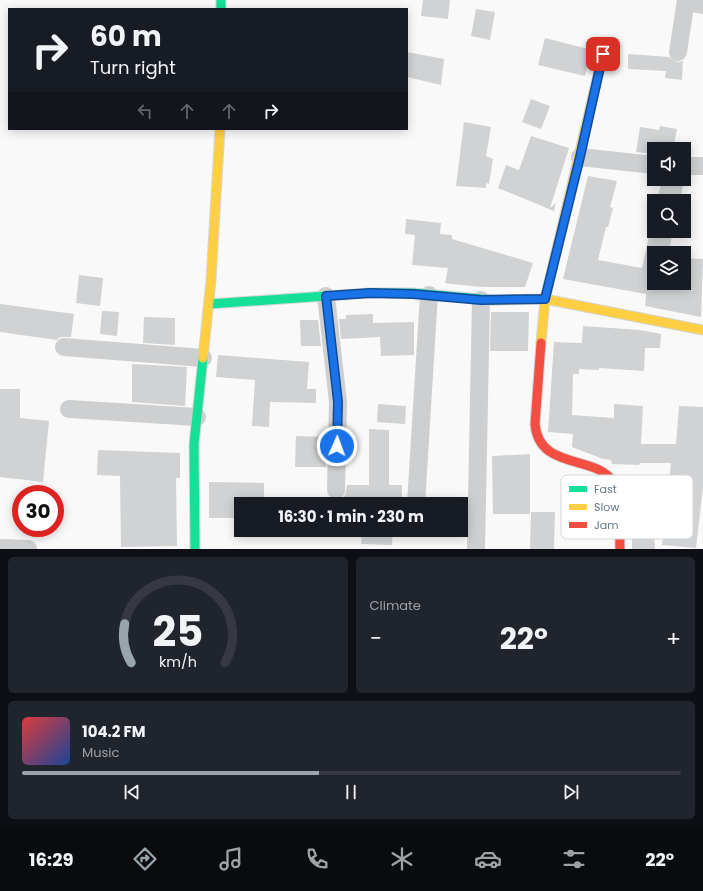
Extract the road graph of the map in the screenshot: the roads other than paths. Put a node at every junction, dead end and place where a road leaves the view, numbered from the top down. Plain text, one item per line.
1 (692, 2) edge
2 (678, 52) dead end
3 (603, 54) dead end
4 (220, 130) edge
5 (580, 157) junction
6 (647, 164) edge
7 (691, 166) edge
8 (703, 166) edge
9 (429, 295) junction
10 (326, 296) junction
11 (545, 299) junction
12 (481, 300) junction
13 (209, 304) junction
14 (703, 330) edge
15 (64, 347) dead end
16 (203, 358) junction
17 (69, 409) dead end
18 (197, 417) junction
19 (607, 475) edge
20 (336, 490) dead end
21 (416, 497) edge
22 (620, 539) edge
23 (0, 548) edge
24 (28, 549) edge
25 (195, 549) edge
26 (476, 549) edge
27 (620, 549) edge

1 - 2 street
3 - 5 street
4 - 13 street
5 - 6 street
5 - 11 street
7 - 8 street
9 - 10 street
9 - 12 street
9 - 21 street
10 - 13 street
10 - 20 street
11 - 12 street
11 - 14 street
11 - 19 street
12 - 26 street
13 - 16 street
15 - 16 street
16 - 18 street
17 - 18 street
18 - 25 street
22 - 27 street
23 - 24 street

